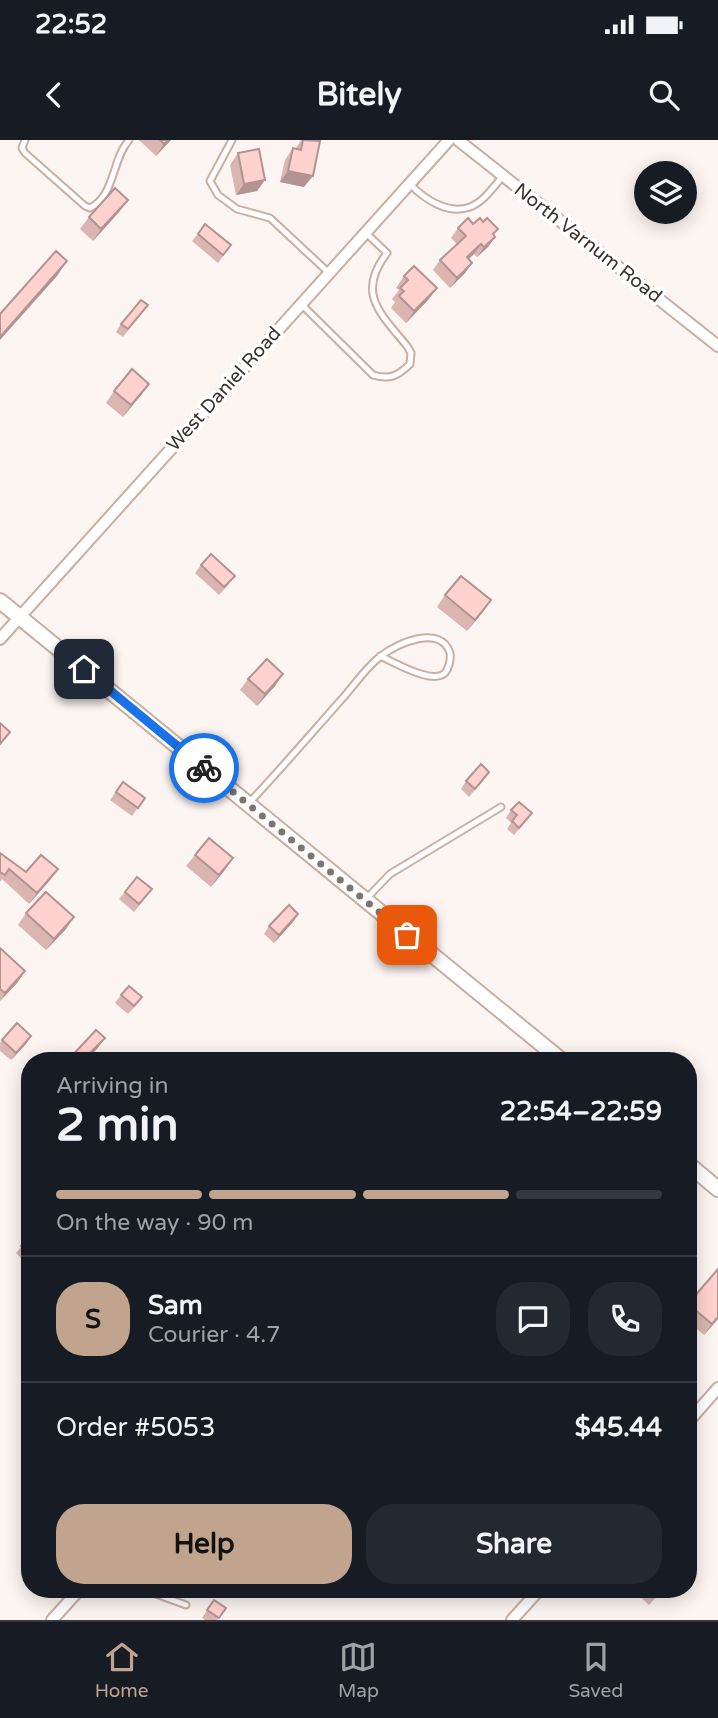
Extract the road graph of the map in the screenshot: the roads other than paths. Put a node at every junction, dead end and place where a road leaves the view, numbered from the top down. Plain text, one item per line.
1 (25, 140) edge
2 (129, 140) edge
3 (232, 140) edge
4 (449, 140) edge
5 (458, 140) edge
6 (503, 176) junction
7 (410, 184) junction
8 (366, 232) junction
9 (329, 273) junction
10 (301, 304) junction
11 (718, 346) edge
12 (0, 601) edge
13 (20, 617) junction
14 (0, 639) edge
15 (380, 656) junction
16 (248, 804) junction
17 (502, 807) dead end
18 (365, 900) junction
19 (548, 1052) edge
20 (697, 1172) edge
21 (718, 1189) edge
22 (718, 1388) edge
23 (697, 1412) edge
24 (72, 1598) edge
25 (167, 1598) edge
26 (532, 1598) edge
27 (186, 1605) dead end
28 (52, 1620) edge
29 (512, 1620) edge

1 - 2 lane
3 - 9 lane
4 - 7 street, West Daniel Road
5 - 6 street, North Varnum Road
6 - 7 lane
6 - 11 street, North Varnum Road
7 - 8 street, West Daniel Road
8 - 9 street, West Daniel Road
8 - 10 lane
9 - 10 street, West Daniel Road
10 - 13 street, West Daniel Road
12 - 13 street
13 - 14 street, West Daniel Road
13 - 16 street
15 - 15 lane
15 - 16 lane
16 - 18 street
17 - 18 lane
18 - 19 street
20 - 21 street
22 - 23 street
24 - 28 street
25 - 27 lane
26 - 29 street

